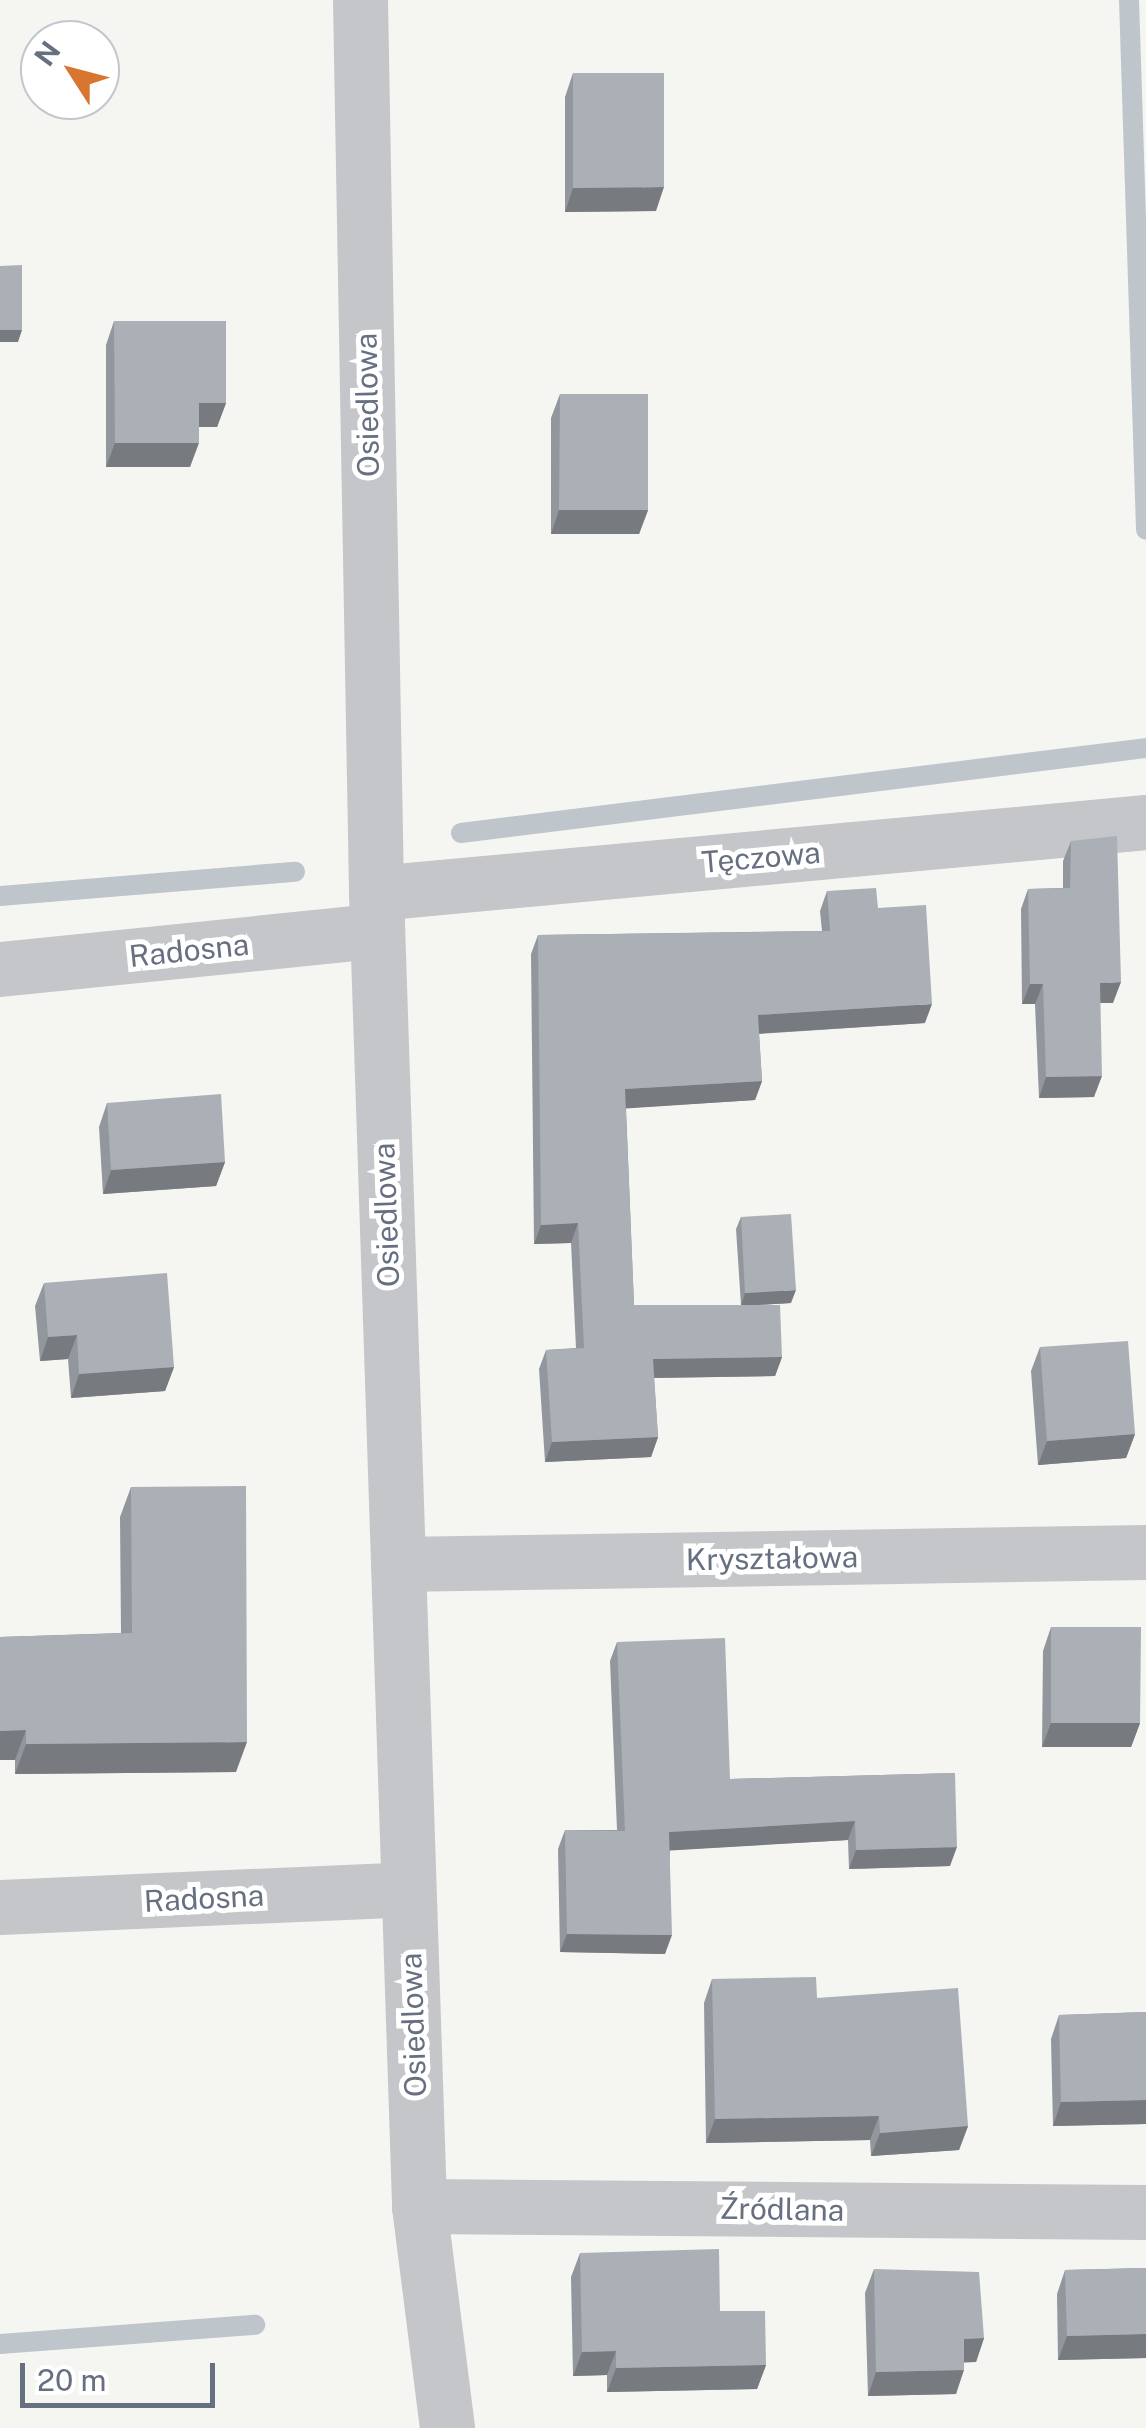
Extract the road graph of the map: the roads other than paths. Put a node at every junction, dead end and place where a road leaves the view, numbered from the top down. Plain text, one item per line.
1 (360, 0) edge
2 (1146, 822) edge
3 (376, 912) junction
4 (0, 969) edge
5 (1146, 1552) edge
6 (398, 1564) junction
7 (408, 1888) junction
8 (0, 1908) edge
9 (418, 2206) junction
10 (1146, 2212) edge
11 (447, 2428) edge

1 - 3 street, Osiedlowa
2 - 3 street, Tęczowa
3 - 4 street, Radosna
3 - 6 street, Osiedlowa
5 - 6 street, Kryształowa
6 - 7 street, Osiedlowa
7 - 8 street, Radosna
7 - 9 street, Osiedlowa
9 - 10 street, Źródlana
9 - 11 street, Osiedlowa

